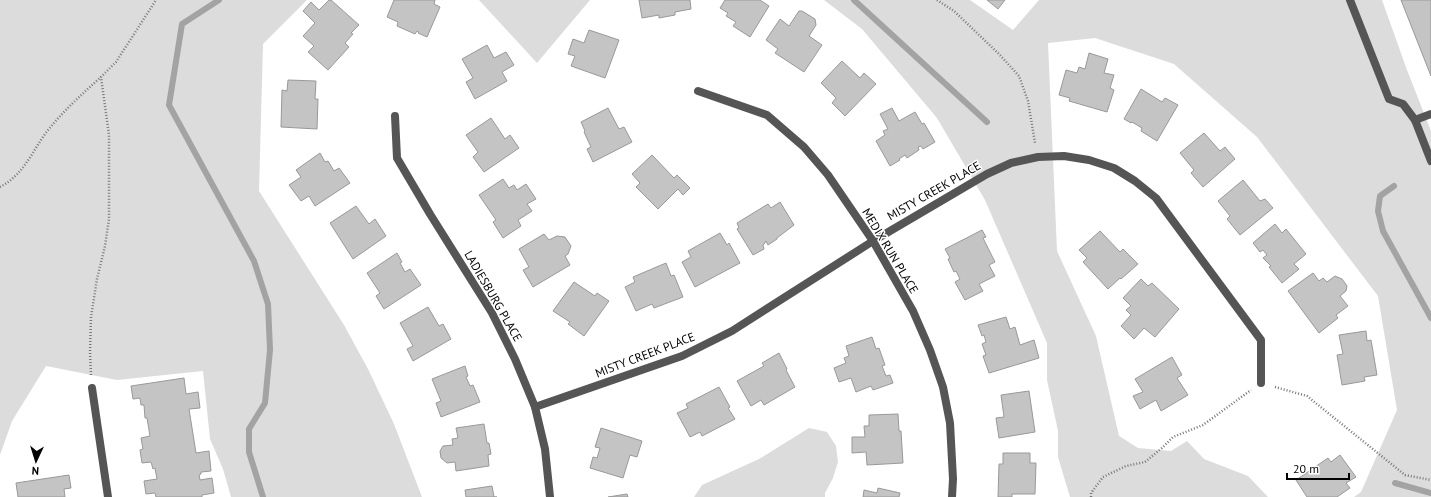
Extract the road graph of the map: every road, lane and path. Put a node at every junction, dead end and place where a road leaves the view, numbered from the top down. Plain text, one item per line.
1 (156, 0) edge
2 (937, 0) edge
3 (1350, 0) edge
4 (101, 76) junction
5 (698, 91) dead end
6 (1431, 114) edge
7 (395, 116) dead end
8 (1415, 120) junction
9 (1038, 157) junction
10 (1431, 161) edge
11 (0, 188) edge
12 (873, 241) junction
13 (1261, 383) junction
14 (92, 388) joint
15 (535, 407) junction
16 (1431, 480) edge
17 (108, 497) edge
18 (550, 497) edge
19 (952, 497) edge
20 (1091, 497) edge

1 - 4 path
2 - 9 path
3 - 8 street
4 - 11 path
4 - 14 path
5 - 12 street, MEDIX RUN PLACE
6 - 8 street
7 - 15 street, LADIESBURG PLACE
8 - 10 street
9 - 12 street, MISTY CREEK PLACE
9 - 13 street, MISTY CREEK PLACE
12 - 15 street, MISTY CREEK PLACE
12 - 19 street, MEDIX RUN PLACE
13 - 16 path
13 - 20 path
14 - 17 street
15 - 18 street, LADIESBURG PLACE

